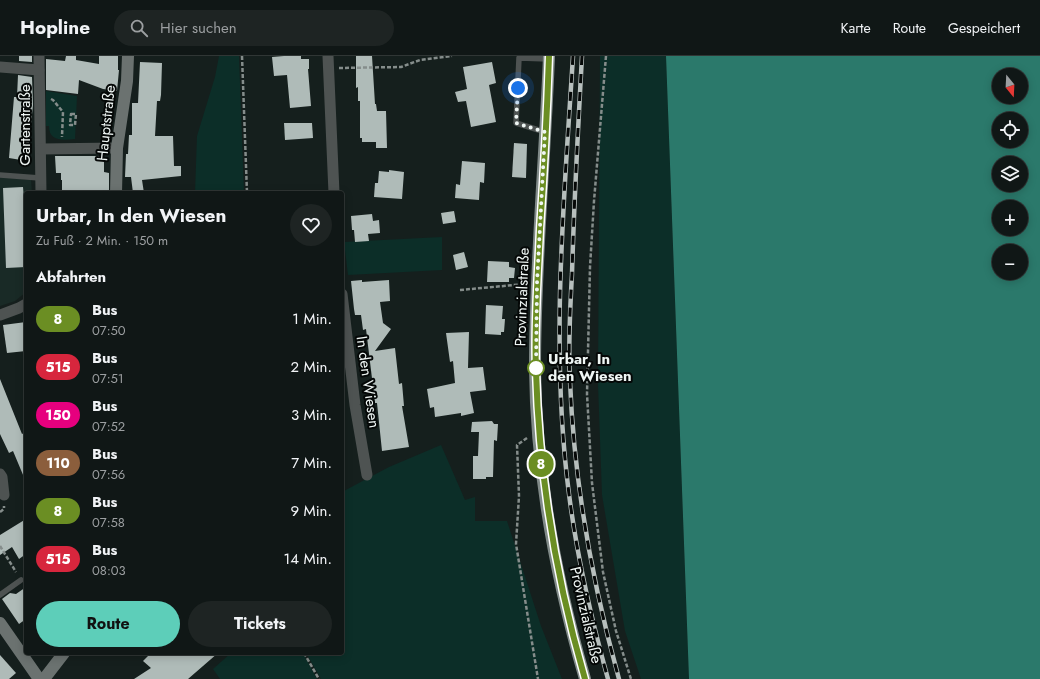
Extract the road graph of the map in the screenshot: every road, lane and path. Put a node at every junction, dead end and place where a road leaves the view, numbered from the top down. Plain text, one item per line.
1 (39, 56) edge
2 (128, 56) edge
3 (242, 56) edge
4 (328, 56) edge
5 (452, 56) edge
6 (606, 56) edge
7 (549, 57) edge
8 (0, 67) edge
9 (329, 69) junction
10 (39, 70) junction
11 (40, 98) junction
12 (63, 119) junction
13 (70, 119) junction
14 (545, 132) junction
15 (117, 148) junction
16 (41, 149) junction
17 (62, 149) junction
18 (0, 175) edge
19 (40, 178) junction
20 (40, 191) edge
21 (116, 191) edge
22 (247, 191) edge
23 (334, 191) edge
24 (537, 283) junction
25 (460, 290) dead end
26 (24, 305) edge
27 (344, 311) edge
28 (0, 315) edge
29 (538, 429) junction
30 (0, 474) edge
31 (367, 475) dead end
32 (4, 495) dead end
33 (0, 546) edge
34 (21, 580) joint
35 (0, 595) edge
36 (0, 623) edge
37 (62, 655) edge
38 (305, 655) edge
39 (39, 679) edge
40 (44, 679) edge
41 (319, 679) edge
42 (538, 679) edge
43 (585, 679) edge
44 (631, 679) edge

1 - 10 street, Gartenstraße
2 - 15 street, Hauptstraße
3 - 22 path
4 - 9 street
5 - 9 path
6 - 44 path
7 - 14 main road, Provinzialstraße
7 - 14 lane
8 - 10 street
9 - 23 street
10 - 11 street, Gartenstraße
11 - 12 path
11 - 16 street, Gartenstraße
12 - 13 path
12 - 17 path
13 - 13 path
14 - 24 main road, Provinzialstraße
15 - 17 street
15 - 21 street, Hauptstraße
16 - 17 street
16 - 19 street, Gartenstraße
18 - 19 lane
19 - 20 street, Gartenstraße
24 - 25 path
24 - 29 main road, Provinzialstraße
26 - 28 street
27 - 31 street, In den Wiesen
29 - 42 path
29 - 43 main road, Provinzialstraße
30 - 32 street
33 - 34 path
34 - 35 lane
36 - 39 street
37 - 40 street
38 - 41 path

